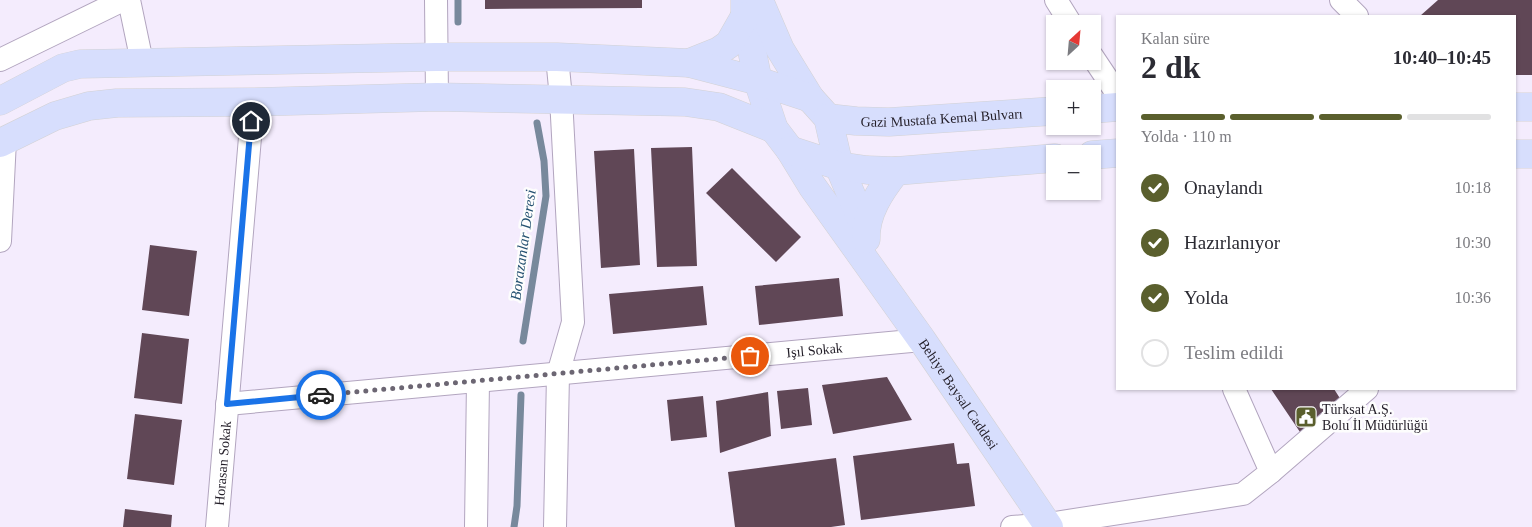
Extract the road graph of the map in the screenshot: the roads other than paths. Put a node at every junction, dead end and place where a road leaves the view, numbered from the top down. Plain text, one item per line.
1 (123, 0) edge
2 (129, 0) edge
3 (436, 0) edge
4 (1056, 0) edge
5 (1341, 0) edge
6 (750, 5) edge
7 (1065, 15) edge
8 (1356, 15) edge
9 (436, 56) junction
10 (557, 57) junction
11 (0, 60) edge
12 (142, 62) junction
13 (689, 62) junction
14 (1101, 70) edge
15 (758, 81) junction
16 (1116, 92) edge
17 (437, 97) junction
18 (561, 98) junction
19 (810, 98) junction
20 (0, 102) edge
21 (253, 102) junction
22 (1116, 107) edge
23 (1516, 107) edge
24 (1532, 107) edge
25 (1101, 108) edge
26 (1046, 112) edge
27 (828, 118) junction
28 (774, 129) junction
29 (3, 142) edge
30 (790, 150) junction
31 (1116, 153) edge
32 (1101, 154) edge
33 (1516, 154) edge
34 (1532, 154) edge
35 (1046, 159) edge
36 (839, 166) junction
37 (896, 170) junction
38 (866, 230) junction
39 (0, 241) edge
40 (866, 263) junction
41 (922, 340) junction
42 (558, 374) junction
43 (478, 381) junction
44 (1234, 390) edge
45 (1367, 390) edge
46 (227, 404) junction
47 (1271, 472) junction
48 (1048, 525) edge
49 (217, 527) edge
50 (476, 527) edge
51 (554, 527) edge
52 (1012, 527) edge

1 - 11 street
2 - 12 street
3 - 9 street
4 - 7 street
5 - 8 street
6 - 13 main road
6 - 15 main road
6 - 19 main road
9 - 10 main road
9 - 12 main road
9 - 17 street
10 - 13 main road
10 - 18 street
12 - 20 main road
13 - 15 main road
14 - 16 street
15 - 19 main road
15 - 28 main road
17 - 18 main road
17 - 21 main road
18 - 28 main road
18 - 42 street
19 - 27 main road
21 - 29 main road
21 - 46 street, Horasan Sokak
22 - 25 main road
23 - 24 main road
26 - 27 main road, Gazi Mustafa Kemal Bulvarı
27 - 36 main road
28 - 30 main road, Behiye Baysal Caddesi
29 - 39 street
30 - 36 main road
30 - 40 main road, Behiye Baysal Caddesi
31 - 32 main road
33 - 34 main road
35 - 37 main road
36 - 37 main road
36 - 38 main road
37 - 38 main road
38 - 40 main road
40 - 41 main road, Behiye Baysal Caddesi
41 - 42 street, Işıl Sokak
41 - 48 main road, Behiye Baysal Caddesi
42 - 43 street, Işıl Sokak
42 - 51 street
43 - 46 street, Işıl Sokak
43 - 50 street
44 - 47 street
45 - 47 street
46 - 49 street, Horasan Sokak
47 - 48 street
48 - 52 street

